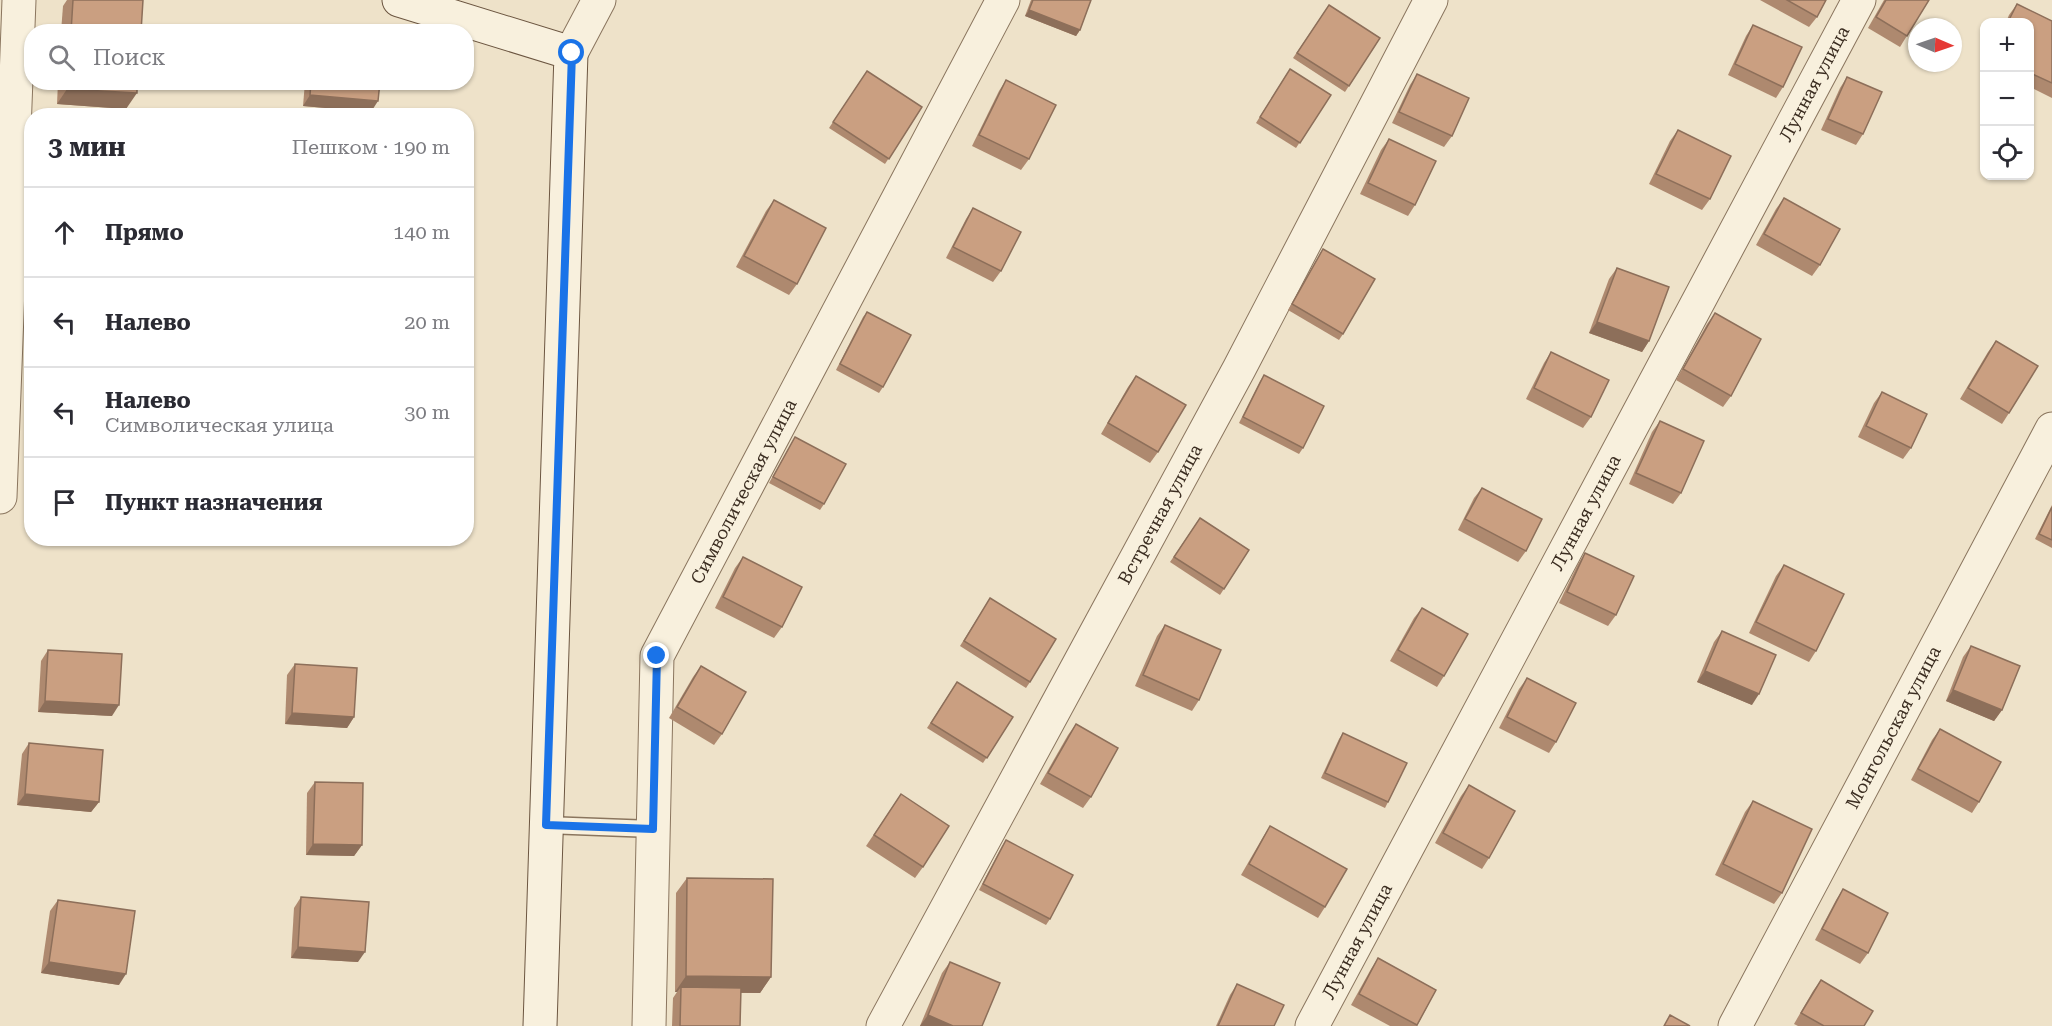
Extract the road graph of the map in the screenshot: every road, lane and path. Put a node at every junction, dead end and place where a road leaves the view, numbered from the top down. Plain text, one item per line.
1 (19, 0) edge
2 (399, 0) edge
3 (599, 0) edge
4 (1003, 0) edge
5 (1431, 0) edge
6 (1858, 0) edge
7 (572, 53) junction
8 (2052, 429) edge
9 (0, 497) edge
10 (546, 825) junction
11 (653, 829) junction
12 (540, 1026) edge
13 (649, 1026) edge
14 (882, 1026) edge
15 (1312, 1026) edge
16 (1735, 1026) edge

1 - 9 street
2 - 7 street
3 - 7 street
4 - 11 street, Символическая улица
5 - 14 street, Встречная улица
6 - 15 street, Лунная улица
7 - 10 street
8 - 16 street, Монгольская улица
10 - 11 lane
10 - 12 street
11 - 13 street, Символическая улица

